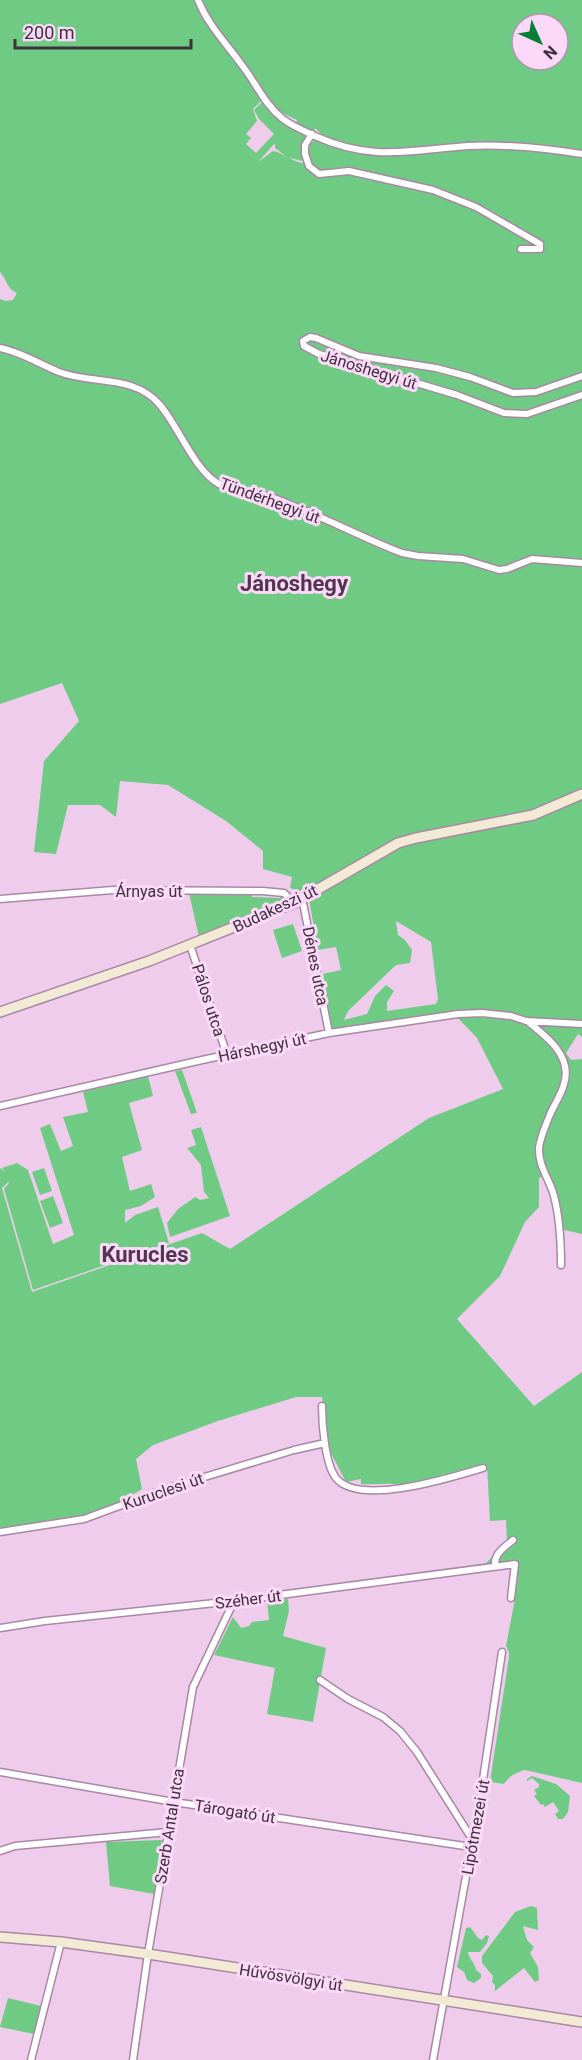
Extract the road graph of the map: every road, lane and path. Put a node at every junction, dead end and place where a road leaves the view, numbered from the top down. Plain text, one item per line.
1 (198, 0) edge
2 (312, 134) junction
3 (582, 153) edge
4 (521, 249) dead end
5 (0, 348) edge
6 (582, 376) edge
7 (582, 395) edge
8 (582, 563) edge
9 (582, 794) edge
10 (0, 899) edge
11 (298, 901) junction
12 (190, 945) junction
13 (0, 1012) edge
14 (526, 1021) junction
15 (582, 1024) edge
16 (329, 1033) junction
17 (227, 1055) junction
18 (0, 1106) edge
19 (561, 1265) dead end
20 (322, 1406) dead end
21 (325, 1443) junction
22 (483, 1468) dead end
23 (0, 1532) edge
24 (513, 1540) dead end
25 (495, 1566) junction
26 (511, 1598) dead end
27 (234, 1601) junction
28 (0, 1628) edge
29 (502, 1652) dead end
30 (320, 1680) dead end
31 (0, 1772) edge
32 (174, 1802) junction
33 (168, 1832) junction
34 (472, 1839) junction
35 (471, 1847) junction
36 (0, 1851) edge
37 (0, 1937) edge
38 (61, 1942) junction
39 (148, 1954) junction
40 (443, 2001) junction
41 (582, 2022) edge
42 (30, 2060) edge
43 (133, 2060) edge
44 (433, 2060) edge

1 - 2 street
2 - 3 street
2 - 4 street
5 - 8 street, Tündérhegyi út
6 - 7 street, Jánoshegyi út
9 - 11 main road, Budakeszi út
10 - 11 street, Árnyas út
11 - 12 main road, Budakeszi út
11 - 16 street, Dénes utca
12 - 13 main road, Budakeszi út
12 - 17 street, Pálos utca
14 - 15 street, Hárshegyi út
14 - 16 street, Hárshegyi út
14 - 19 street, Hárshegyi út
16 - 17 street, Hárshegyi út
17 - 18 street, Hárshegyi út
20 - 21 street
21 - 22 street
21 - 23 street, Kuruclesi út
24 - 25 street
25 - 26 street, Széher út
25 - 27 street, Széher út
27 - 28 street, Széher út
27 - 32 street, Szerb Antal utca
29 - 34 street, Lipótmezei út
30 - 34 street
31 - 32 street, Tárogató út
32 - 33 street, Szerb Antal utca
32 - 35 street, Tárogató út
33 - 36 street
33 - 39 street, Szerb Antal utca
34 - 35 street, Lipótmezei út
35 - 40 street, Lipótmezei út
37 - 38 main road, Hűvösvölgyi út
38 - 39 main road, Hűvösvölgyi út
38 - 42 street
39 - 40 main road, Hűvösvölgyi út
39 - 43 street, Szerb Antal utca
40 - 41 main road, Hűvösvölgyi út
40 - 44 street, Lipótmezei út

